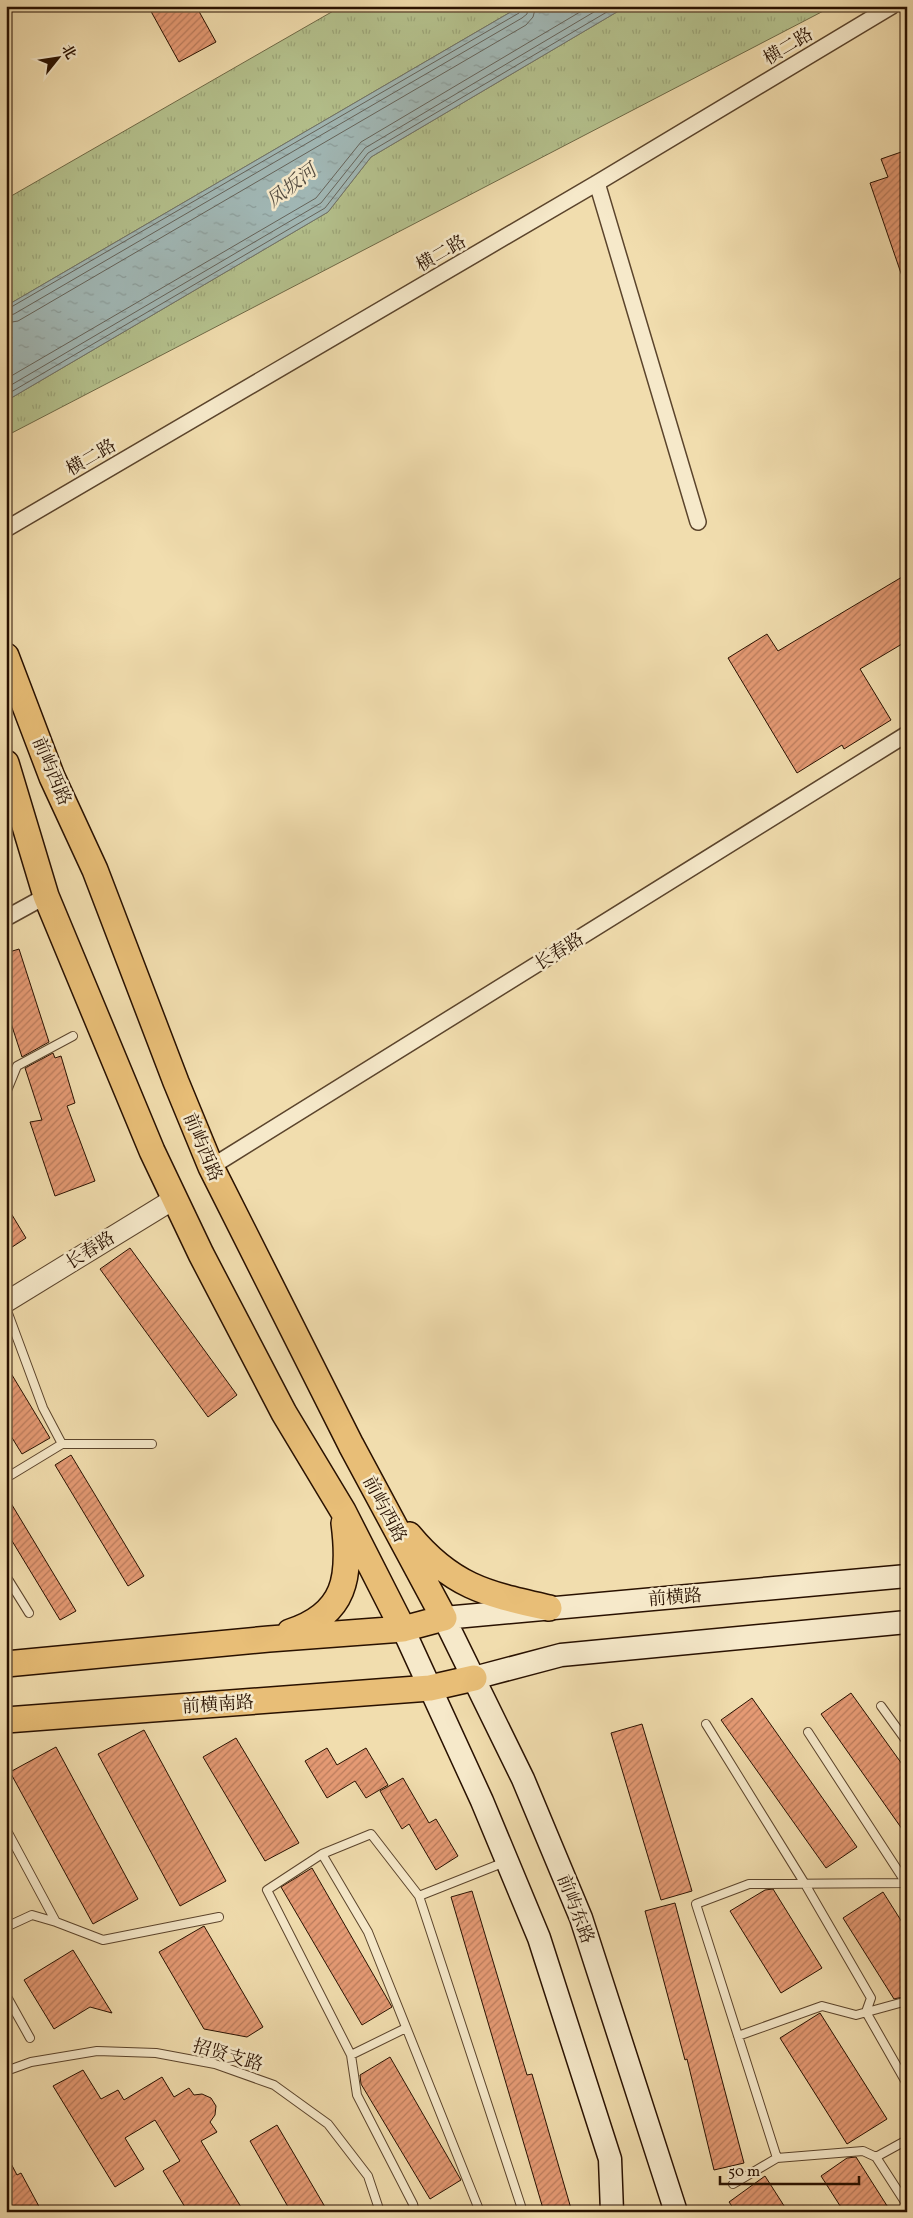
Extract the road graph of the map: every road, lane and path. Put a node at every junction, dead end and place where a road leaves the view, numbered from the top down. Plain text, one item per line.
1 (892, 6) edge
2 (596, 183) junction
3 (698, 522) dead end
4 (6, 528) edge
5 (6, 656) edge
6 (907, 734) edge
7 (6, 763) edge
8 (46, 896) junction
9 (6, 918) edge
10 (73, 1036) dead end
11 (6, 1093) edge
12 (211, 1167) junction
13 (174, 1199) junction
14 (6, 1302) edge
15 (6, 1308) edge
16 (62, 1444) junction
17 (152, 1444) dead end
18 (351, 1445) junction
19 (6, 1478) edge
20 (343, 1511) junction
21 (6, 1576) edge
22 (907, 1576) edge
23 (550, 1608) junction
24 (28, 1613) dead end
25 (444, 1618) junction
26 (907, 1622) edge
27 (403, 1629) junction
28 (269, 1639) junction
29 (6, 1664) edge
30 (474, 1678) junction
31 (430, 1688) junction
32 (881, 1706) dead end
33 (6, 1720) edge
34 (706, 1724) dead end
35 (808, 1732) dead end
36 (907, 1742) edge
37 (6, 1829) edge
38 (322, 1854) junction
39 (507, 1861) junction
40 (907, 1883) edge
41 (805, 1884) junction
42 (419, 1896) junction
43 (219, 1917) dead end
44 (56, 1922) junction
45 (6, 1927) edge
46 (6, 1995) edge
47 (907, 2001) edge
48 (866, 2012) junction
49 (406, 2028) junction
50 (738, 2036) junction
51 (30, 2038) dead end
52 (351, 2055) junction
53 (6, 2071) edge
54 (907, 2084) edge
55 (907, 2140) edge
56 (876, 2157) junction
57 (777, 2158) junction
58 (732, 2184) dead end
59 (907, 2205) edge
60 (380, 2212) edge
61 (414, 2212) edge
62 (480, 2212) edge
63 (523, 2212) edge
64 (612, 2212) edge
65 (676, 2212) edge

1 - 2 street, 横二路
2 - 3 street
2 - 4 street, 横二路
5 - 12 main road, 前屿西路
6 - 12 street, 长春路
7 - 8 main road
8 - 9 street
8 - 13 main road
10 - 11 lane
12 - 18 main road, 前屿西路
13 - 14 street, 长春路
13 - 20 main road
15 - 16 lane
16 - 17 lane
16 - 19 lane
18 - 23 main road
18 - 25 main road, 前屿西路
20 - 27 main road
20 - 28 main road
21 - 24 lane
22 - 23 main road, 前横路
23 - 25 main road, 前横路
25 - 27 main road
25 - 30 main road, 前屿东路
26 - 30 main road
27 - 28 main road
27 - 31 main road
28 - 29 main road
30 - 31 main road, 前横南路
30 - 65 main road, 前屿东路
31 - 33 main road, 前横南路
31 - 39 main road
32 - 36 lane
34 - 41 lane
35 - 40 lane
37 - 44 lane
38 - 42 lane
38 - 49 lane
38 - 52 lane
39 - 42 lane
39 - 64 main road
40 - 41 lane
41 - 48 lane
41 - 50 lane
42 - 63 lane
43 - 44 lane
44 - 45 lane
46 - 51 lane
47 - 48 lane
48 - 50 lane
48 - 54 lane
49 - 52 lane
49 - 62 lane
50 - 57 lane
52 - 61 lane
53 - 60 lane, 招贤支路
55 - 56 lane
56 - 57 lane
56 - 59 lane
57 - 58 lane

